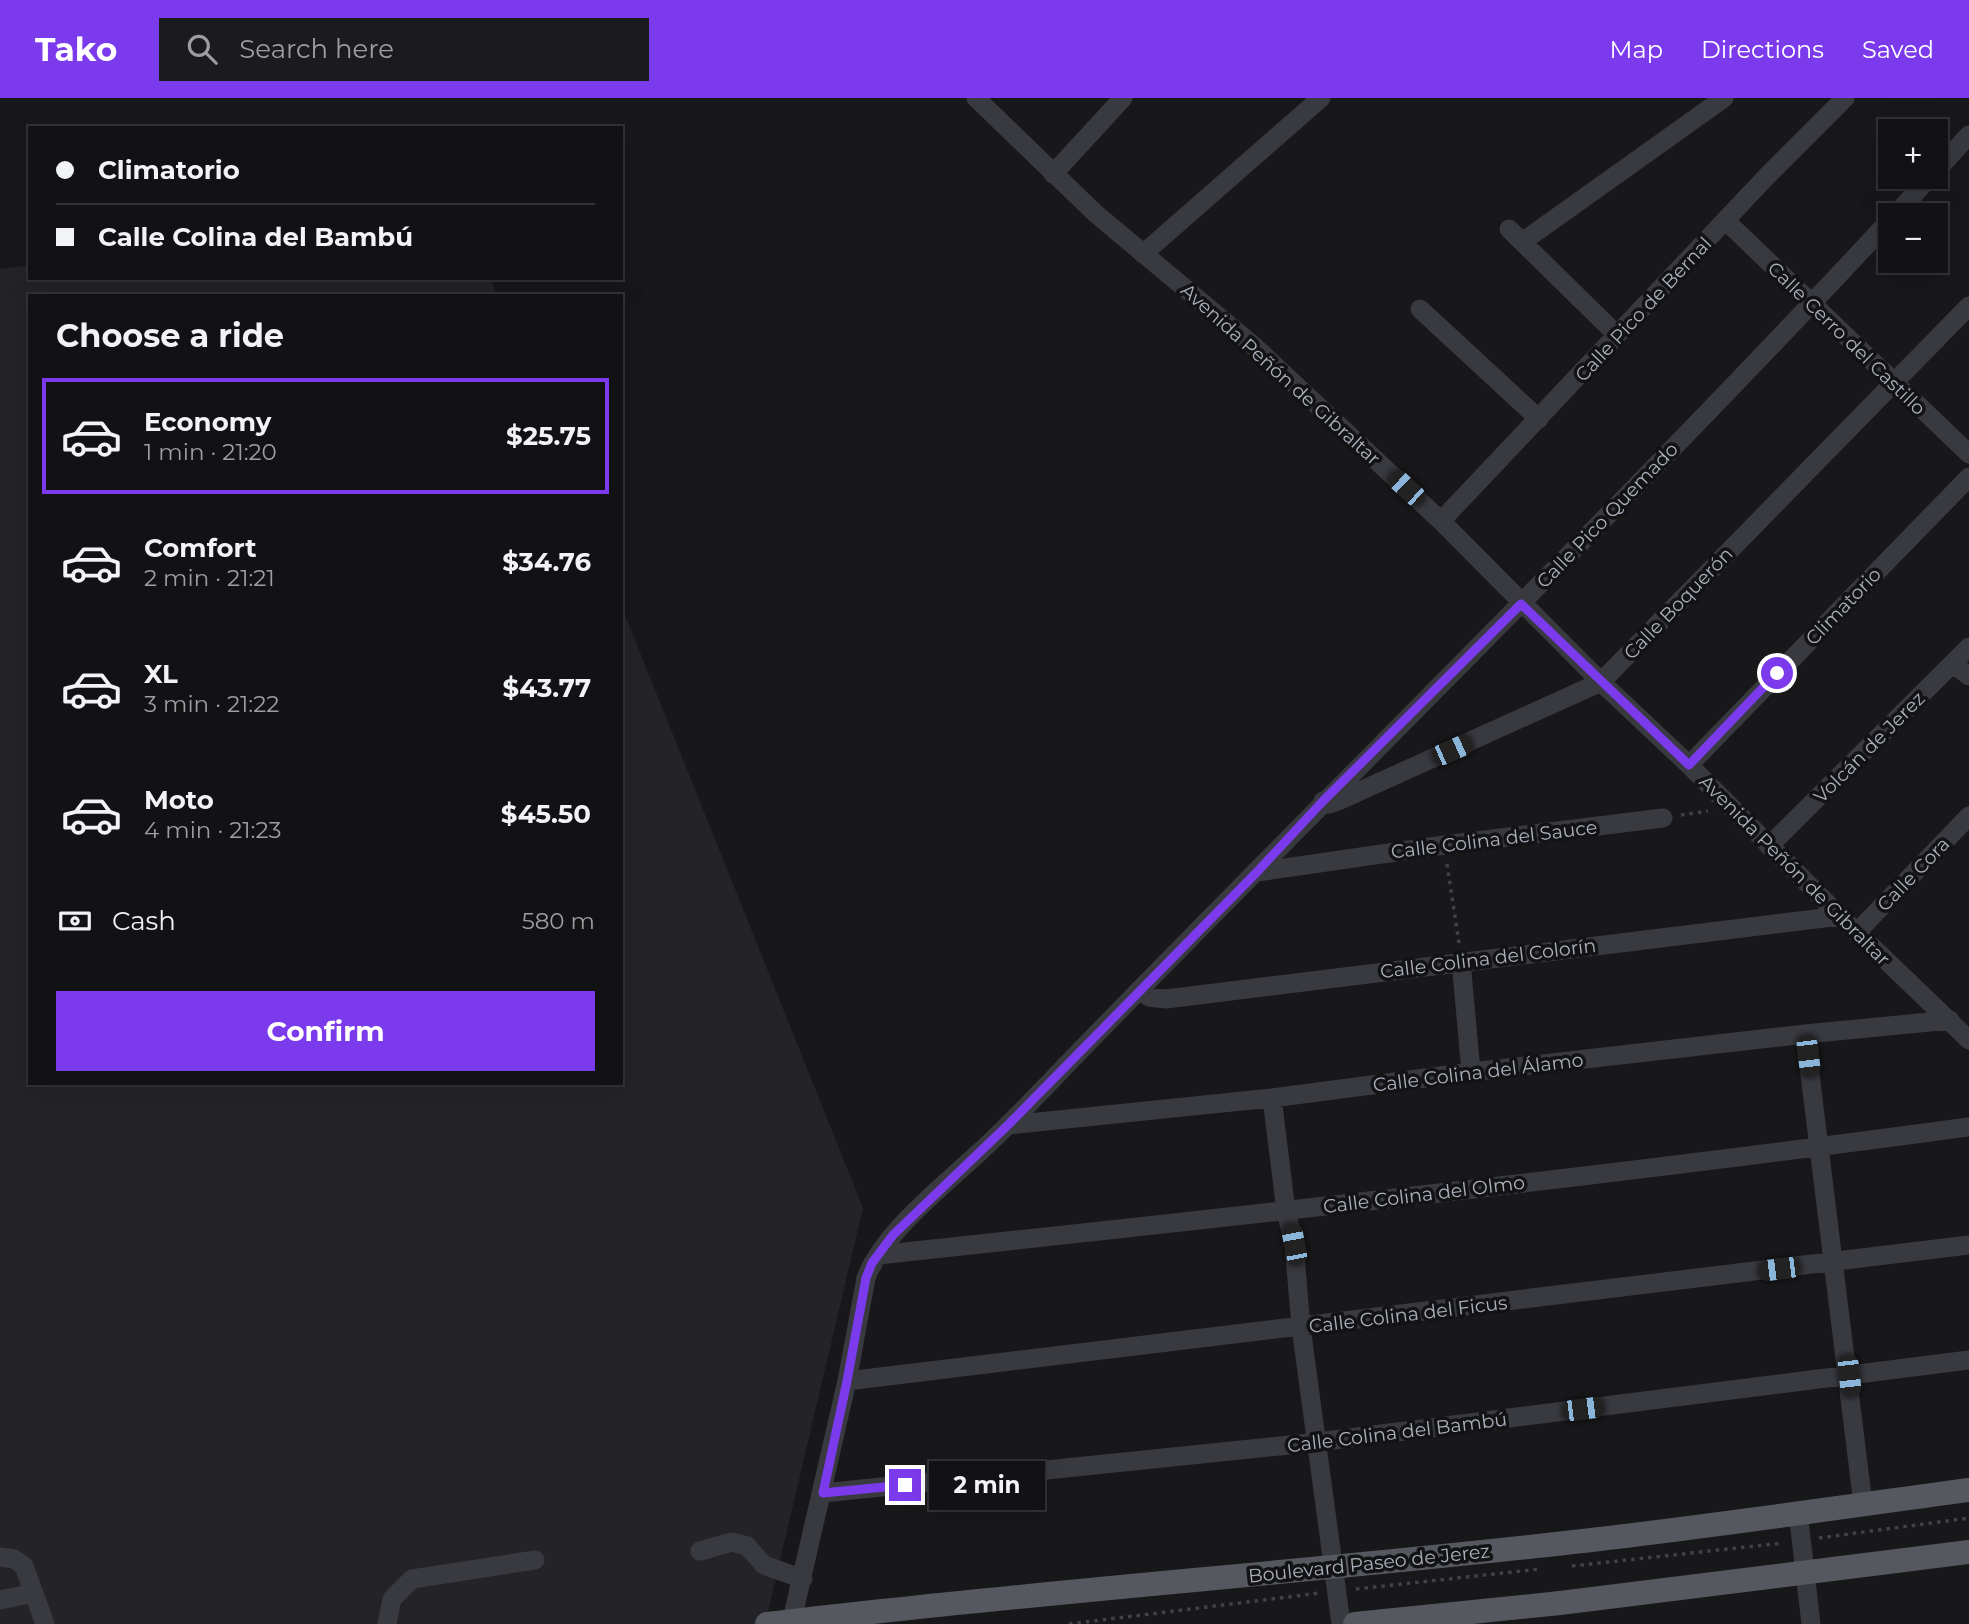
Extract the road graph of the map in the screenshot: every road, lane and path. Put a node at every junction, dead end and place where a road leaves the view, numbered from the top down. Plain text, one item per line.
1 (976, 98) edge
2 (1123, 98) edge
3 (1321, 98) edge
4 (1724, 98) edge
5 (1845, 98) edge
6 (1969, 135) edge
7 (1948, 158) edge
8 (1053, 174) junction
9 (1919, 189) edge
10 (1906, 203) edge
11 (1726, 221) junction
12 (1878, 233) edge
13 (1143, 254) junction
14 (1812, 304) junction
15 (1969, 306) edge
16 (1420, 309) dead end
17 (1617, 335) junction
18 (1894, 382) junction
19 (1539, 419) junction
20 (1969, 454) edge
21 (1969, 477) edge
22 (1441, 521) junction
23 (1521, 604) junction
24 (1969, 647) edge
25 (1953, 664) junction
26 (1969, 677) edge
27 (1601, 682) junction
28 (1689, 765) junction
29 (1323, 801) junction
30 (1731, 807) junction
31 (1969, 816) edge
32 (1663, 818) joint
33 (1444, 845) junction
34 (1769, 846) junction
35 (1257, 872) junction
36 (1840, 916) junction
37 (1857, 932) junction
38 (1461, 961) junction
39 (1140, 989) junction
40 (1950, 1020) junction
41 (1805, 1034) junction
42 (1969, 1040) edge
43 (1471, 1072) junction
44 (1272, 1098) junction
45 (1008, 1125) junction
46 (1969, 1127) edge
47 (1818, 1147) junction
48 (1286, 1211) junction
49 (1969, 1245) edge
50 (878, 1255) junction
51 (1832, 1263) junction
52 (1301, 1327) junction
53 (1969, 1360) edge
54 (1849, 1376) junction
55 (847, 1381) junction
56 (1318, 1442) junction
57 (1969, 1490) edge
58 (823, 1493) junction
59 (1863, 1504) junction
60 (1798, 1512) junction
61 (1969, 1518) edge
62 (1802, 1541) junction
63 (700, 1551) dead end
64 (1969, 1552) edge
65 (0, 1557) edge
66 (535, 1560) dead end
67 (1569, 1566) dead end
68 (1542, 1569) dead end
69 (1806, 1573) junction
70 (803, 1579) junction
71 (1335, 1579) junction
72 (34, 1593) junction
73 (0, 1600) edge
74 (792, 1622) edge
75 (45, 1624) edge
76 (387, 1624) edge
77 (767, 1624) edge
78 (1069, 1624) edge
79 (1340, 1624) edge
80 (1355, 1624) edge
81 (1811, 1624) edge

1 - 8 street, Avenida Peñón de Gibraltar
2 - 8 street
3 - 13 street
4 - 17 street
5 - 11 street, Calle Pico de Bernal
6 - 7 street
8 - 13 street, Avenida Peñón de Gibraltar
9 - 10 street
11 - 14 street, Calle Cerro del Castillo
11 - 17 street, Calle Pico de Bernal
12 - 14 street, Calle Pico Quemado
13 - 22 street, Avenida Peñón de Gibraltar
14 - 18 street, Calle Cerro del Castillo
14 - 23 street, Calle Pico Quemado
15 - 18 street, Calle Boquerón
16 - 19 street
17 - 19 street, Calle Pico de Bernal
18 - 20 street, Calle Cerro del Castillo
18 - 27 street, Calle Boquerón
19 - 22 street, Calle Pico de Bernal
21 - 28 street, Climatorio
22 - 23 street, Avenida Peñón de Gibraltar
23 - 27 street, Avenida Peñón de Gibraltar
23 - 29 street, Calle Pico Quemado
24 - 25 street, Volcán de Jerez
25 - 26 street
25 - 34 street, Volcán de Jerez
27 - 28 street, Avenida Peñón de Gibraltar
27 - 29 street, Calle Boquerón
28 - 30 street, Avenida Peñón de Gibraltar
29 - 35 street, Calle Pico Quemado
30 - 32 path
30 - 34 street, Avenida Peñón de Gibraltar
31 - 37 street, Calle Cora
32 - 33 street, Calle Colina del Sauce
33 - 35 street, Calle Colina del Sauce
33 - 38 path
34 - 36 street, Avenida Peñón de Gibraltar
35 - 39 street, Calle Pico Quemado
36 - 37 street, Avenida Peñón de Gibraltar
36 - 38 street, Calle Colina del Colorín
37 - 40 street, Avenida Peñón de Gibraltar
38 - 39 street, Calle Colina del Colorín
38 - 43 street
39 - 45 street, Calle Pico Quemado
40 - 41 street, Calle Colina del Álamo
40 - 42 street, Avenida Peñón de Gibraltar
41 - 43 street, Calle Colina del Álamo
41 - 47 street
43 - 44 street, Calle Colina del Álamo
44 - 45 street, Calle Colina del Álamo
44 - 48 street
45 - 50 street, Calle Pico Quemado
46 - 47 street, Calle Colina del Olmo
47 - 48 street, Calle Colina del Olmo
47 - 51 street
48 - 50 street, Calle Colina del Olmo
48 - 52 street
49 - 51 street, Calle Colina del Ficus
50 - 55 street, Calle Pico Quemado
51 - 52 street, Calle Colina del Ficus
51 - 54 street
52 - 55 street, Calle Colina del Ficus
52 - 56 street
53 - 54 street, Calle Colina del Bambú
54 - 56 street, Calle Colina del Bambú
54 - 59 street
55 - 58 street, Calle Pico Quemado
56 - 58 street, Calle Colina del Bambú
56 - 71 street
57 - 59 main road, Boulevard Paseo de Jerez
58 - 70 street, Calle Pico Quemado
59 - 60 main road, Boulevard Paseo de Jerez
60 - 62 street
60 - 71 main road, Boulevard Paseo de Jerez
61 - 62 path
62 - 67 path
62 - 69 street
63 - 70 street
64 - 69 main road
65 - 72 street
66 - 76 street
68 - 71 path
69 - 80 main road
69 - 81 street
70 - 74 street, Calle Pico Quemado
71 - 74 main road, Boulevard Paseo de Jerez
71 - 78 path
71 - 79 street
72 - 73 street
72 - 75 street
74 - 77 main road, Boulevard Paseo de Jerez

